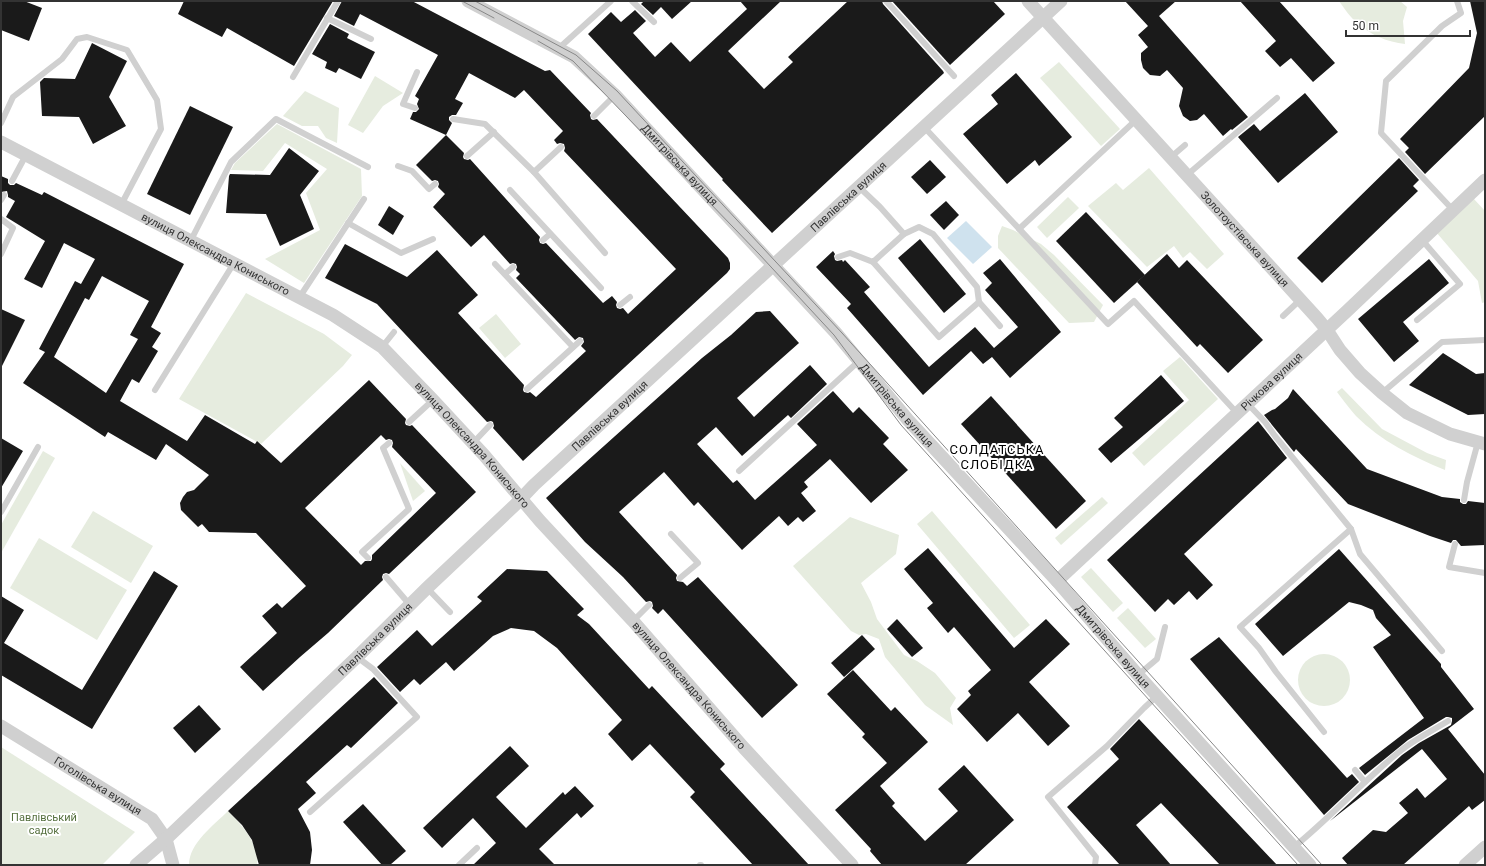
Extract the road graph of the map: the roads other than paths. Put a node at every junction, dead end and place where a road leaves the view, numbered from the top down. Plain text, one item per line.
1 (338, 1) edge
2 (468, 1) edge
3 (611, 1) edge
4 (632, 1) edge
5 (886, 1) edge
6 (1028, 1) edge
7 (1061, 1) edge
8 (1457, 1) edge
9 (327, 18) junction
10 (1043, 18) junction
11 (654, 22) dead end
12 (371, 39) dead end
13 (558, 49) junction
14 (417, 72) dead end
15 (954, 76) dead end
16 (293, 77) dead end
17 (615, 94) junction
18 (1277, 98) dead end
19 (415, 108) dead end
20 (594, 116) dead end
21 (453, 120) dead end
22 (1136, 120) junction
23 (1, 123) edge
24 (924, 127) junction
25 (494, 132) junction
26 (1, 142) edge
27 (1185, 145) dead end
28 (561, 147) dead end
29 (26, 155) junction
30 (467, 156) dead end
31 (1171, 157) junction
32 (398, 166) dead end
33 (368, 167) dead end
34 (534, 172) junction
35 (1187, 175) junction
36 (1485, 180) edge
37 (12, 181) dead end
38 (435, 184) dead end
39 (859, 187) junction
40 (510, 190) dead end
41 (364, 199) dead end
42 (121, 205) junction
43 (1453, 210) junction
44 (1, 219) edge
45 (348, 223) junction
46 (1019, 229) junction
47 (550, 234) junction
48 (904, 234) junction
49 (433, 239) dead end
50 (543, 240) dead end
51 (1422, 240) junction
52 (190, 242) junction
53 (605, 253) dead end
54 (1, 254) edge
55 (838, 257) dead end
56 (873, 262) junction
57 (234, 263) junction
58 (495, 264) dead end
59 (774, 265) junction
60 (513, 267) dead end
61 (505, 274) junction
62 (601, 288) dead end
63 (630, 297) dead end
64 (299, 298) junction
65 (1300, 300) junction
66 (979, 302) junction
67 (620, 305) dead end
68 (1283, 316) dead end
69 (1417, 320) dead end
70 (1000, 326) dead end
71 (1327, 330) junction
72 (394, 332) dead end
73 (1485, 340) edge
74 (580, 341) dead end
75 (382, 347) junction
76 (572, 347) junction
77 (859, 361) junction
78 (527, 389) dead end
79 (155, 390) dead end
80 (1382, 394) junction
81 (433, 400) junction
82 (1247, 403) junction
83 (1237, 413) junction
84 (409, 422) dead end
85 (490, 425) dead end
86 (389, 443) dead end
87 (473, 443) junction
88 (1481, 443) edge
89 (38, 447) dead end
90 (739, 471) dead end
91 (521, 498) junction
92 (1464, 500) dead end
93 (1, 512) edge
94 (1351, 529) junction
95 (671, 534) dead end
96 (1455, 544) dead end
97 (368, 558) dead end
98 (1485, 573) edge
99 (386, 577) dead end
100 (680, 578) dead end
101 (1057, 581) junction
102 (427, 588) junction
103 (410, 605) junction
104 (649, 605) dead end
105 (450, 612) dead end
106 (633, 621) junction
107 (1165, 627) dead end
108 (1442, 650) dead end
109 (357, 657) junction
110 (1138, 674) junction
111 (1158, 696) junction
112 (1448, 721) dead end
113 (1, 726) edge
114 (1324, 732) dead end
115 (1355, 770) dead end
116 (1364, 782) junction
117 (310, 812) dead end
118 (166, 839) junction
119 (1294, 847) junction
120 (477, 848) dead end
121 (1484, 850) edge
122 (849, 864) edge
123 (136, 865) edge
124 (173, 865) edge
125 (458, 865) edge
126 (1095, 865) edge
127 (1310, 865) edge
128 (1465, 865) edge

1 - 9 lane
2 - 13 street, Дмитрівська вулиця
3 - 13 lane
4 - 11 lane
5 - 15 lane
6 - 10 street, Золотоустівська вулиця
7 - 10 street, Павлівська вулиця
8 - 43 lane
9 - 12 lane
9 - 16 lane
10 - 22 street, Золотоустівська вулиця
10 - 24 street, Павлівська вулиця
13 - 17 street, Дмитрівська вулиця
14 - 19 lane
17 - 20 lane
17 - 59 street, Дмитрівська вулиця
18 - 35 lane
21 - 25 lane
22 - 31 street, Золотоустівська вулиця
22 - 46 lane
23 - 42 lane
24 - 39 street, Павлівська вулиця
24 - 46 lane
25 - 30 lane
25 - 34 lane
26 - 29 street, вулиця Олександра Кониського
27 - 31 lane
28 - 34 lane
29 - 37 lane
29 - 42 street, вулиця Олександра Кониського
31 - 35 street, Золотоустівська вулиця
32 - 38 lane
33 - 52 lane
34 - 53 lane
35 - 65 street, Золотоустівська вулиця
36 - 43 street, Річкова вулиця
39 - 48 lane
39 - 59 street, Павлівська вулиця
40 - 47 lane
41 - 45 lane
42 - 52 street, вулиця Олександра Кониського
43 - 51 street, Річкова вулиця
44 - 54 lane
45 - 49 lane
45 - 64 lane
46 - 83 lane
47 - 50 lane
47 - 62 lane
48 - 56 lane
48 - 66 lane
51 - 69 lane
51 - 71 street, Річкова вулиця
52 - 57 street, вулиця Олександра Кониського
55 - 56 lane
56 - 66 lane
57 - 64 street, вулиця Олександра Кониського
57 - 79 lane
58 - 61 lane
59 - 77 street, Дмитрівська вулиця
59 - 91 street, Павлівська вулиця
60 - 61 lane
61 - 76 lane
63 - 67 lane
64 - 75 street, вулиця Олександра Кониського
65 - 68 lane
65 - 71 street, Золотоустівська вулиця
66 - 70 lane
71 - 80 street, Золотоустівська вулиця
71 - 82 street, Річкова вулиця
72 - 75 lane
73 - 80 lane
74 - 76 lane
75 - 81 street, вулиця Олександра Кониського
76 - 78 lane
77 - 90 lane
77 - 101 street, Дмитрівська вулиця
80 - 88 street, Золотоустівська вулиця
81 - 84 lane
81 - 87 street, вулиця Олександра Кониського
82 - 83 street, Річкова вулиця
82 - 94 lane
83 - 101 street, Річкова вулиця
85 - 87 lane
86 - 97 lane
87 - 91 street, вулиця Олександра Кониського
88 - 92 lane
89 - 93 lane
91 - 102 street, Павлівська вулиця
91 - 106 street, вулиця Олександра Кониського
94 - 108 lane
94 - 114 lane
95 - 100 lane
96 - 98 lane
99 - 103 lane
101 - 110 street, Дмитрівська вулиця
102 - 103 street, Павлівська вулиця
102 - 105 lane
103 - 109 street, Павлівська вулиця
104 - 106 lane
106 - 122 street, вулиця Олександра Кониського
107 - 110 lane
109 - 117 lane
109 - 118 street, Павлівська вулиця
110 - 111 street, Дмитрівська вулиця
111 - 119 street, Дмитрівська вулиця
111 - 126 lane
112 - 116 lane
113 - 118 street, Гоголівська вулиця
115 - 116 lane
116 - 119 lane
118 - 123 street, Павлівська вулиця
118 - 124 street, Гоголівська вулиця
119 - 127 street, Дмитрівська вулиця
120 - 125 lane
121 - 128 street

